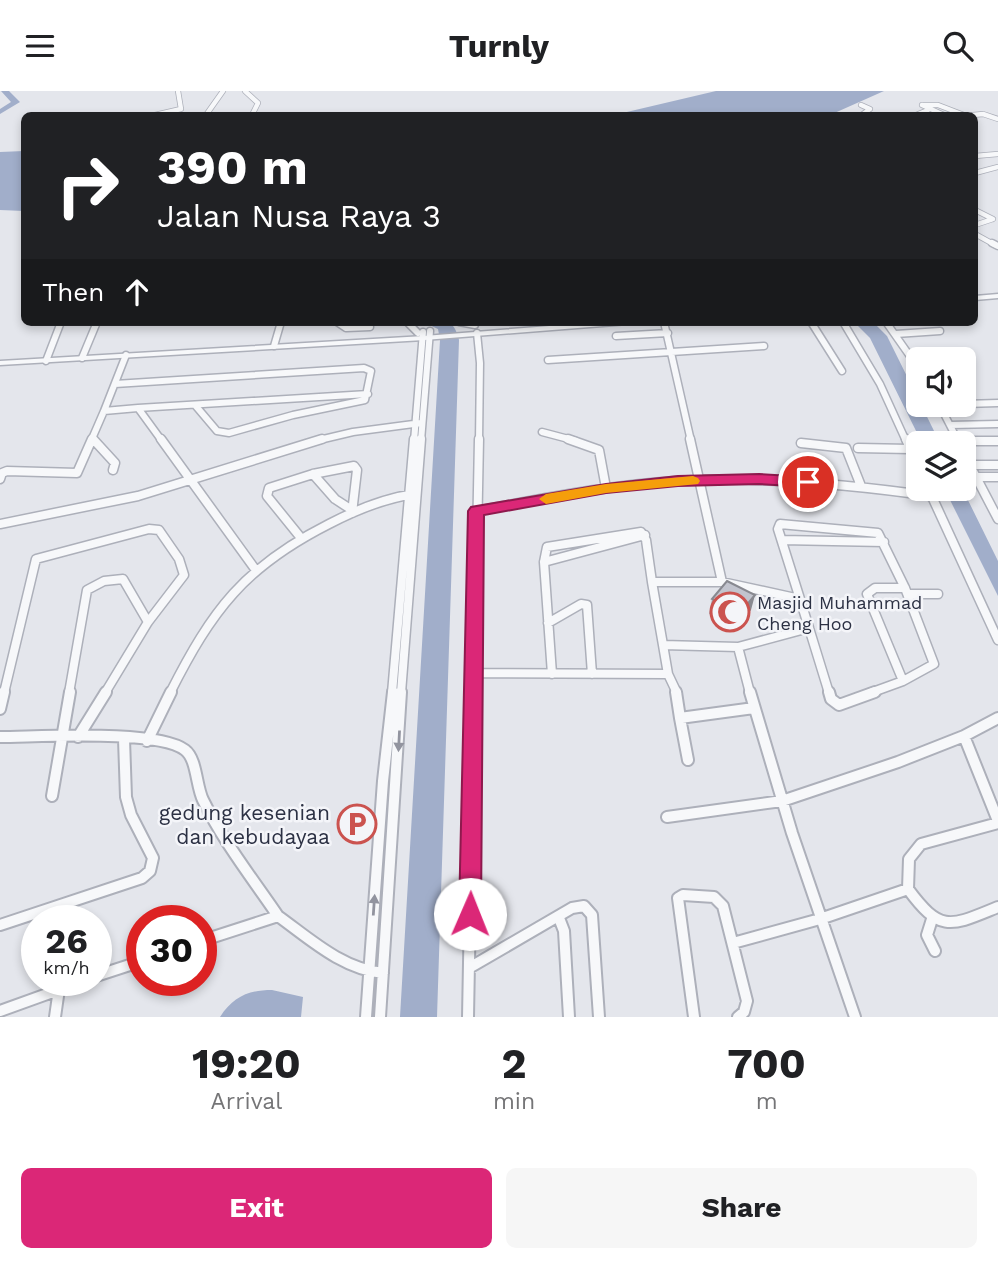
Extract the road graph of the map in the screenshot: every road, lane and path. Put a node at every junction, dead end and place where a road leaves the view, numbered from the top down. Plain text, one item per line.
1 (178, 91) edge
2 (223, 91) edge
3 (245, 91) edge
4 (860, 105) dead end
5 (928, 110) junction
6 (168, 112) edge
7 (208, 112) edge
8 (254, 112) edge
9 (866, 112) edge
10 (923, 112) edge
11 (934, 112) edge
12 (956, 112) edge
13 (978, 114) edge
14 (998, 119) edge
15 (998, 154) edge
16 (978, 156) edge
17 (998, 167) edge
18 (978, 172) edge
19 (978, 211) edge
20 (978, 224) edge
21 (978, 236) edge
22 (998, 246) edge
23 (998, 294) edge
24 (978, 295) edge
25 (59, 326) edge
26 (95, 326) edge
27 (280, 326) edge
28 (370, 326) edge
29 (414, 326) edge
30 (506, 326) edge
31 (665, 326) edge
32 (814, 326) edge
33 (845, 326) edge
34 (889, 326) edge
35 (475, 327) edge
36 (459, 329) edge
37 (940, 331) dead end
38 (668, 333) junction
39 (429, 334) junction
40 (896, 334) junction
41 (616, 336) dead end
42 (373, 340) junction
43 (274, 346) junction
44 (764, 346) dead end
45 (906, 349) edge
46 (671, 351) junction
47 (126, 355) junction
48 (82, 358) junction
49 (46, 361) junction
50 (548, 361) dead end
51 (0, 363) edge
52 (842, 371) dead end
53 (115, 384) junction
54 (368, 394) junction
55 (998, 403) edge
56 (976, 404) edge
57 (195, 405) junction
58 (138, 408) junction
59 (104, 411) junction
60 (946, 417) edge
61 (419, 423) junction
62 (998, 424) edge
63 (950, 425) junction
64 (953, 431) edge
65 (542, 432) dead end
66 (93, 439) junction
67 (906, 440) edge
68 (998, 441) edge
69 (976, 442) edge
70 (801, 443) dead end
71 (858, 448) dead end
72 (906, 449) edge
73 (976, 465) edge
74 (998, 465) edge
75 (113, 470) dead end
76 (313, 474) junction
77 (976, 477) edge
78 (998, 477) edge
79 (0, 479) edge
80 (191, 479) junction
81 (976, 479) edge
82 (700, 481) junction
83 (862, 486) junction
84 (606, 488) junction
85 (906, 490) edge
86 (415, 494) junction
87 (934, 501) edge
88 (352, 511) junction
89 (476, 511) junction
90 (998, 519) edge
91 (0, 524) edge
92 (645, 535) junction
93 (301, 538) junction
94 (782, 540) junction
95 (884, 542) junction
96 (544, 562) junction
97 (255, 569) junction
98 (652, 582) junction
99 (722, 582) junction
100 (906, 591) junction
101 (938, 594) dead end
102 (800, 599) junction
103 (148, 622) junction
104 (548, 623) junction
105 (809, 628) junction
106 (998, 640) edge
107 (663, 645) junction
108 (738, 647) junction
109 (473, 673) junction
110 (552, 674) junction
111 (592, 674) junction
112 (668, 674) junction
113 (902, 681) junction
114 (754, 708) junction
115 (0, 709) edge
116 (680, 718) junction
117 (998, 718) edge
118 (63, 736) junction
119 (964, 736) junction
120 (0, 737) edge
121 (78, 737) junction
122 (124, 739) junction
123 (147, 741) junction
124 (688, 760) dead end
125 (397, 780) junction
126 (383, 781) junction
127 (52, 796) dead end
128 (782, 801) junction
129 (667, 817) dead end
130 (998, 822) edge
131 (908, 889) junction
132 (998, 907) edge
133 (278, 916) junction
134 (559, 918) junction
135 (820, 919) junction
136 (932, 919) junction
137 (0, 925) edge
138 (217, 936) edge
139 (733, 943) junction
140 (935, 951) dead end
141 (469, 968) junction
142 (383, 973) junction
143 (370, 974) junction
144 (41, 996) edge
145 (59, 996) edge
146 (0, 1011) edge
147 (55, 1017) edge
148 (366, 1017) edge
149 (380, 1017) edge
150 (468, 1017) edge
151 (569, 1017) edge
152 (599, 1017) edge
153 (694, 1017) edge
154 (738, 1017) edge
155 (855, 1017) edge

1 - 6 street
2 - 7 street
3 - 8 street
4 - 9 street
5 - 10 street
5 - 11 street
5 - 12 street
13 - 14 street
15 - 16 street
17 - 18 street
19 - 20 street
21 - 22 street
23 - 24 street
25 - 49 street
26 - 48 street
27 - 43 street
28 - 42 street
29 - 39 street
30 - 35 street
31 - 38 street
32 - 52 street
33 - 67 street
34 - 40 street
35 - 36 street
35 - 36 street
35 - 89 street
36 - 39 street
37 - 40 street
38 - 41 street
38 - 46 street
39 - 42 street
39 - 61 street
40 - 45 street
42 - 43 street
43 - 47 street
44 - 46 street
46 - 50 street
46 - 82 street
47 - 48 street
47 - 53 street
48 - 49 street
49 - 51 street
53 - 54 street
53 - 59 street
54 - 57 street
54 - 57 street
55 - 56 street
57 - 58 street
58 - 59 street
58 - 80 street
59 - 66 street
60 - 63 street
61 - 80 street
61 - 86 street
62 - 63 street
63 - 64 street
65 - 84 street
66 - 75 street
66 - 79 street
68 - 69 street
70 - 83 street
71 - 72 street
73 - 74 street
76 - 88 street
76 - 88 street
76 - 93 street
77 - 78 street
80 - 91 street
80 - 97 street
81 - 90 street
82 - 83 street
82 - 84 street
82 - 99 street
83 - 85 street
84 - 89 street
86 - 88 street
86 -> 125 street
86 - 126 street
87 - 106 street
88 - 93 street
89 - 109 street
92 - 96 street
92 - 96 street
92 - 98 street
93 - 97 street
94 - 95 street
94 - 95 street
94 - 102 street
95 - 100 street
96 - 104 street
97 - 123 street
98 - 99 street
98 - 107 street
99 - 102 street
100 - 101 street
100 - 113 street
100 - 113 street
102 - 105 street
103 - 115 street
103 - 118 street
103 - 121 street
104 - 110 street
104 - 111 street
105 - 108 street
105 - 113 street
107 - 108 street
107 - 112 street
108 - 114 street
109 - 110 street
109 - 141 street
110 - 111 street
111 - 112 street
112 - 116 street
114 - 116 street
114 - 128 street
116 - 124 street
117 - 119 street
118 - 120 street
118 - 121 street
118 - 127 street
119 - 128 street
119 - 130 street
121 - 122 street
122 - 123 street
122 - 137 street
123 - 133 street
125 - 126 street
125 - 142 street
143 -> 126 street
128 - 129 street
128 - 135 street
130 - 131 street
131 - 135 street
131 - 136 street
132 - 136 street
133 - 138 street
133 - 143 street
134 - 141 street
134 - 151 street
134 - 152 street
135 - 139 street
135 - 155 street
136 - 140 street
139 - 153 street
139 - 154 street
141 - 150 street
142 - 143 street
142 - 149 street
143 - 148 street
144 - 146 street
145 - 147 street

